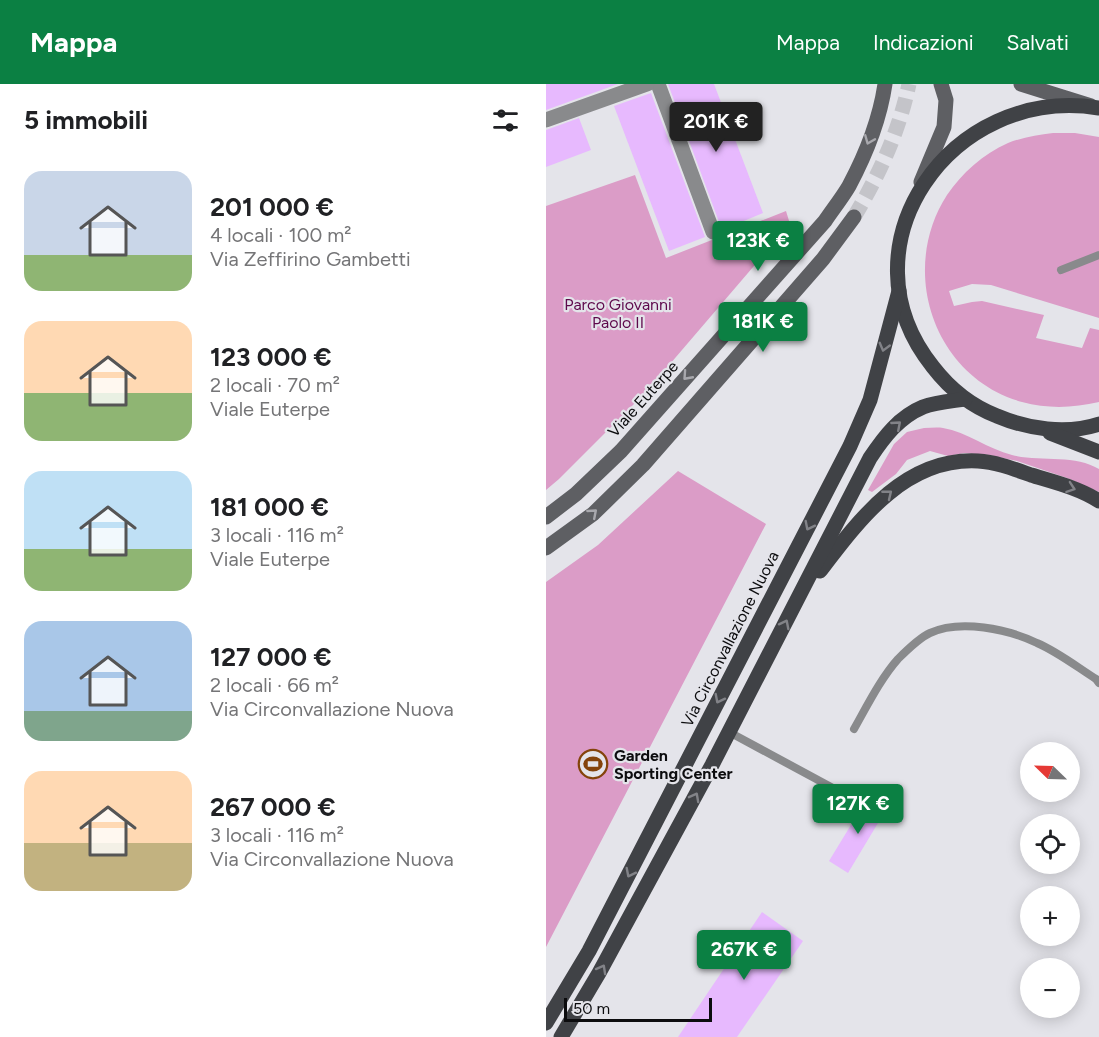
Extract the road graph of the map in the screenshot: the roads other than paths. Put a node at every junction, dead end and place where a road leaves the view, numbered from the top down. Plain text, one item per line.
1 (647, 84) edge
2 (658, 84) edge
3 (885, 84) edge
4 (941, 84) edge
5 (1021, 84) edge
6 (1098, 108) edge
7 (546, 120) edge
8 (921, 182) junction
9 (854, 217) tunnel mouth
10 (713, 232) dead end
11 (1099, 255) edge
12 (1060, 270) dead end
13 (899, 291) junction
14 (965, 399) junction
15 (1099, 424) edge
16 (1038, 428) junction
17 (1099, 452) edge
18 (1099, 501) edge
19 (546, 517) edge
20 (546, 548) edge
21 (796, 602) junction
22 (1099, 683) edge
23 (854, 729) dead end
24 (729, 732) junction
25 (844, 794) dead end
26 (546, 1023) edge
27 (561, 1037) edge

1 - 7 street
2 - 10 street
3 -> 19 main road, Viale Euterpe
4 - 8 main road
5 - 6 main road
6 - 8 main road, Via Circonvallazione Nuova
8 - 13 main road, Via Circonvallazione Nuova
20 -> 9 main road
11 - 12 lane
13 - 14 main road, Via Circonvallazione Nuova
13 -> 26 main road, Via Circonvallazione Nuova
14 - 16 main road, Via Circonvallazione Nuova
21 -> 14 main road
15 - 16 main road, Via Circonvallazione Nuova
16 - 17 main road
21 -> 18 main road
24 -> 21 main road
22 - 23 lane
24 - 25 lane
27 -> 24 main road

